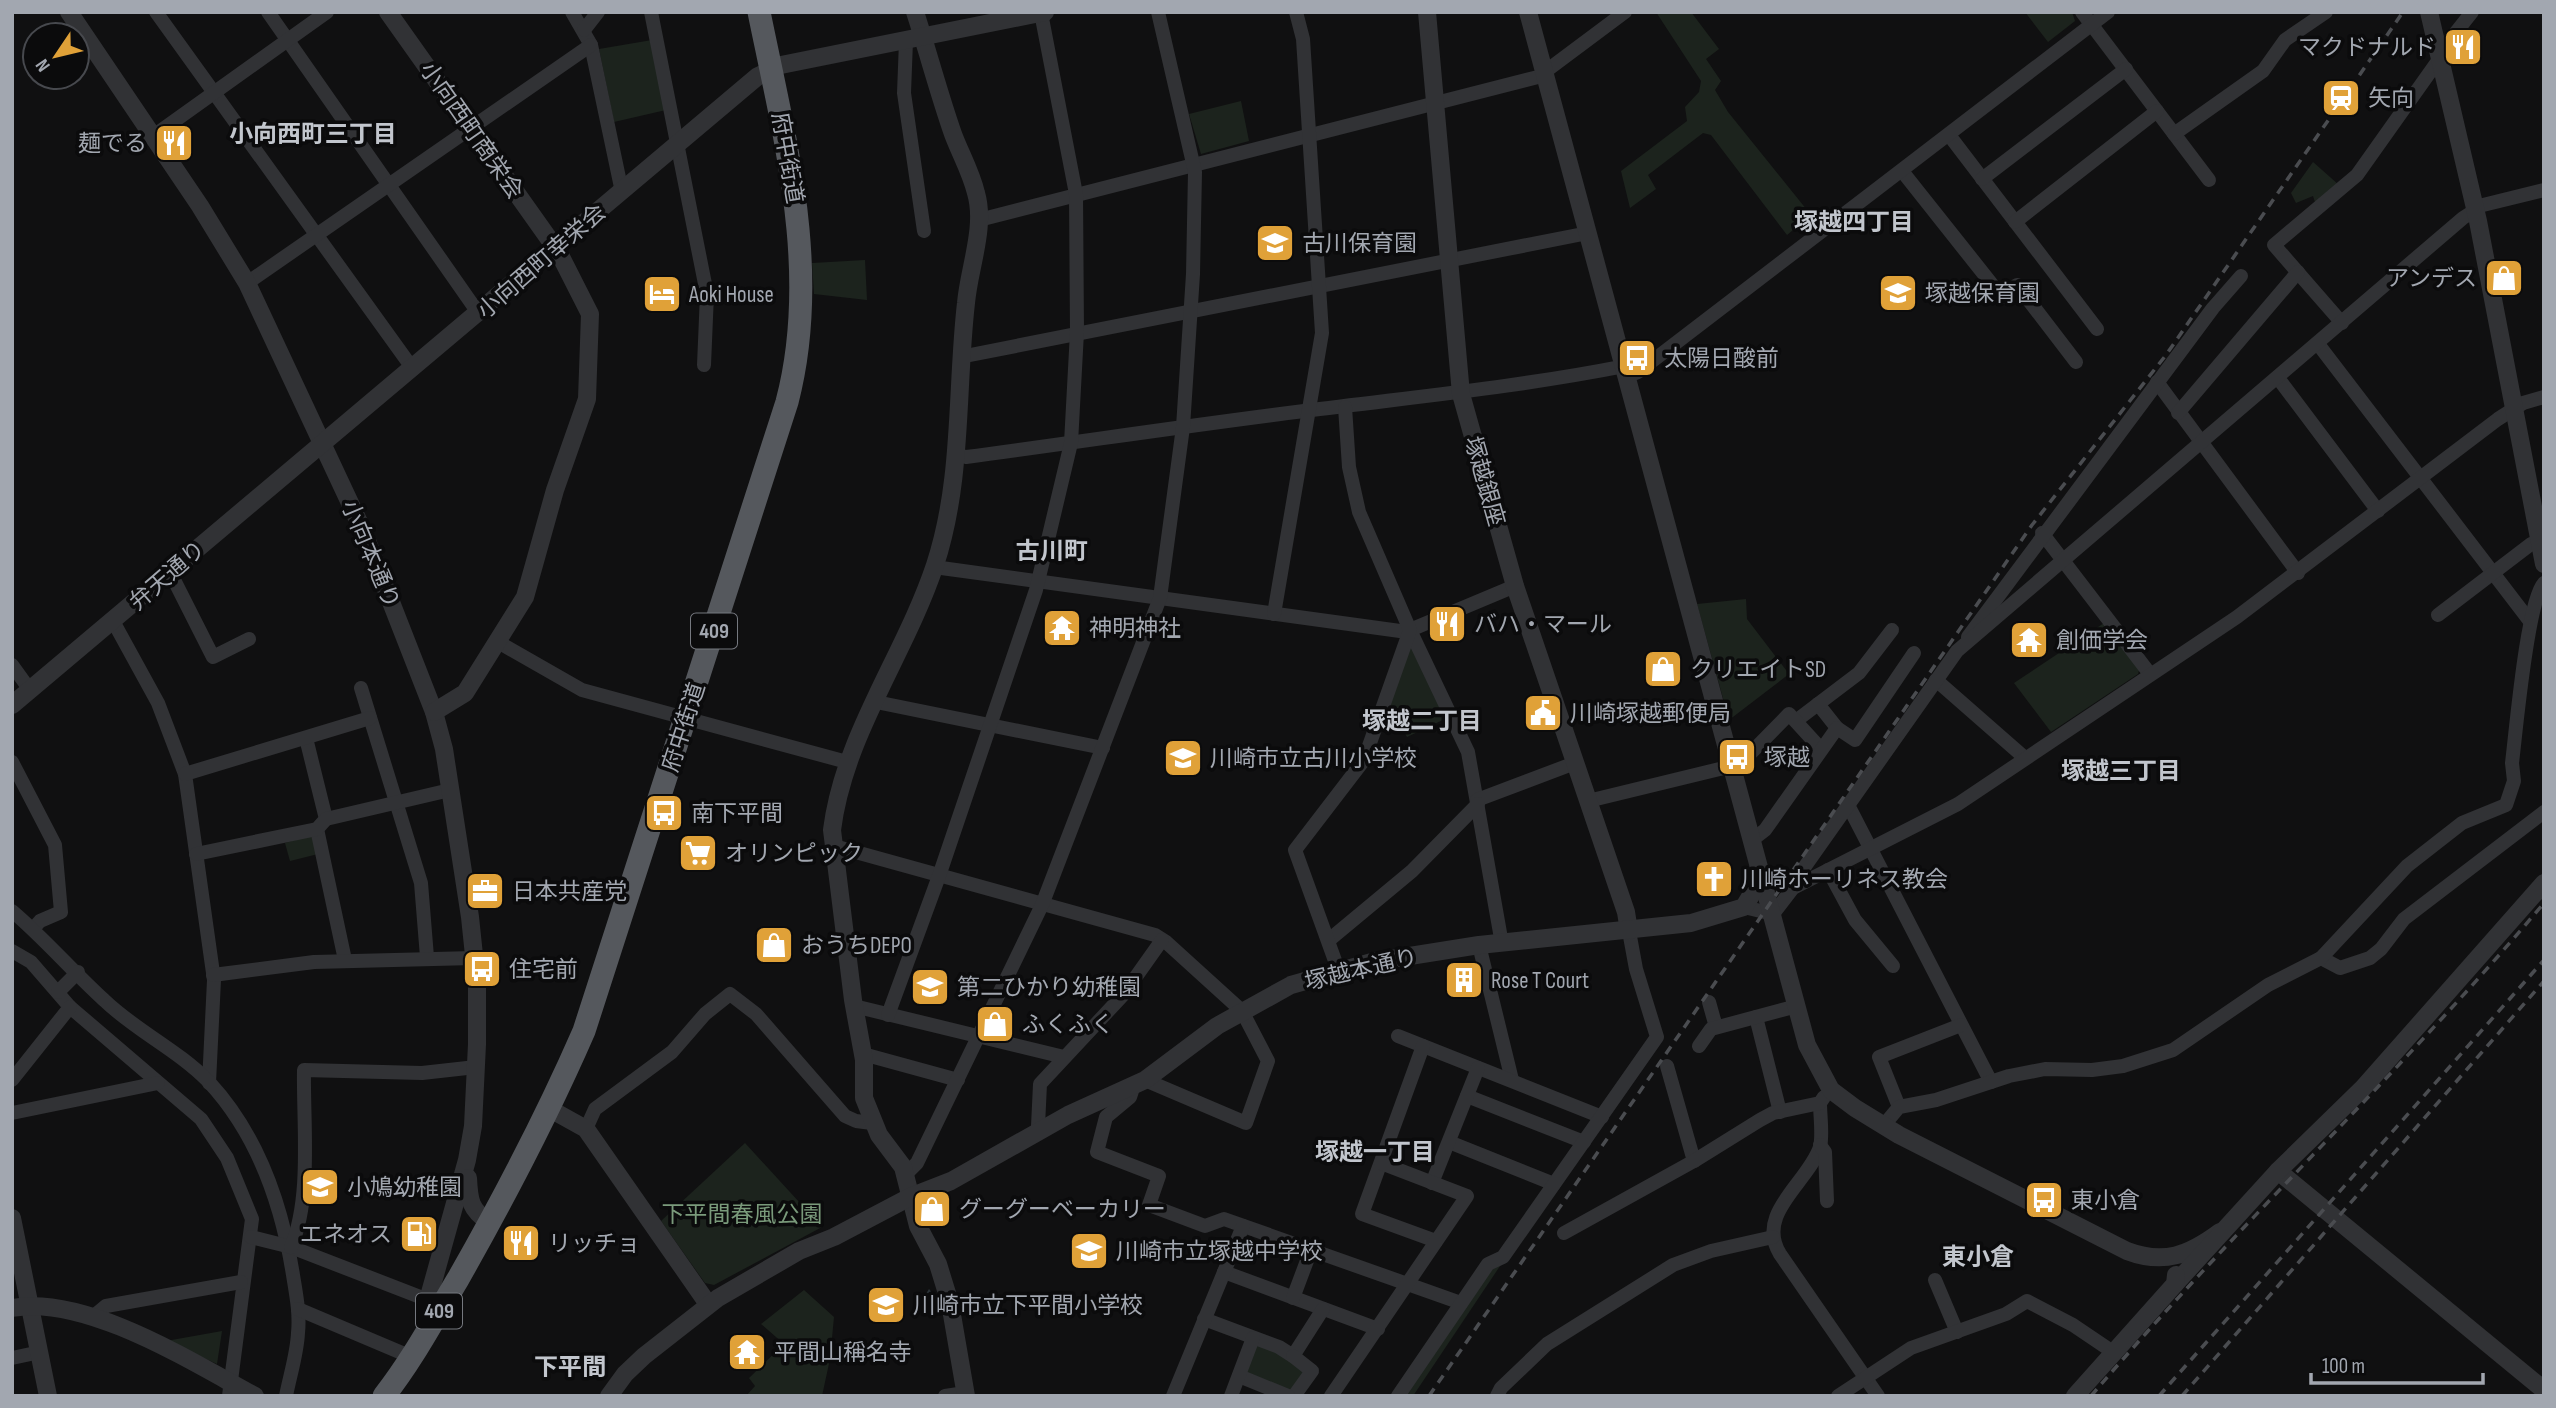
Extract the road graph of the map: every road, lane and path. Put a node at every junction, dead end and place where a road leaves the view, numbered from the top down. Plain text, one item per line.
1 (69, 12) edge
2 (156, 12) edge
3 (268, 12) edge
4 (327, 12) edge
5 (388, 12) edge
6 (572, 12) edge
7 (598, 12) edge
8 (651, 12) edge
9 (745, 12) edge
10 (759, 12) edge
11 (915, 12) edge
12 (1158, 12) edge
13 (1296, 12) edge
14 (1427, 12) edge
15 (1528, 12) edge
16 (1625, 12) edge
17 (2082, 12) edge
18 (2108, 12) edge
19 (2326, 12) edge
20 (2429, 12) edge
21 (2472, 12) edge
22 (1043, 13) edge
23 (2091, 25) junction
24 (584, 30) junction
25 (915, 39) junction
26 (288, 40) junction
27 (591, 45) junction
28 (2440, 58) junction
29 (2126, 69) junction
30 (765, 73) junction
31 (1545, 74) junction
32 (215, 94) junction
33 (1434, 101) junction
34 (2157, 111) junction
35 (470, 128) junction
36 (1308, 133) junction
37 (2174, 134) junction
38 (1949, 135) junction
39 (152, 137) junction
40 (677, 144) junction
41 (1195, 163) junction
42 (1902, 171) junction
43 (1982, 179) junction
44 (2209, 180) dead end
45 (389, 185) junction
46 (2544, 190) edge
47 (622, 192) junction
48 (1076, 194) junction
49 (2476, 209) junction
50 (979, 220) junction
51 (2015, 222) junction
52 (924, 231) dead end
53 (1588, 233) junction
54 (316, 236) junction
55 (555, 248) junction
56 (1448, 259) junction
57 (2298, 272) junction
58 (2241, 276) dead end
59 (247, 283) junction
60 (1317, 285) junction
61 (1191, 312) junction
62 (479, 314) junction
63 (2342, 323) junction
64 (2098, 329) dead end
65 (1077, 332) junction
66 (2318, 344) junction
67 (960, 357) junction
68 (2076, 362) dead end
69 (704, 365) dead end
70 (413, 369) junction
71 (1627, 371) junction
72 (2278, 378) junction
73 (2157, 382) junction
74 (1461, 394) junction
75 (2544, 397) edge
76 (1345, 407) junction
77 (1308, 410) junction
78 (2513, 410) junction
79 (2178, 413) junction
80 (1183, 427) junction
81 (1071, 443) junction
82 (2201, 443) junction
83 (323, 444) junction
84 (957, 455) junction
85 (2420, 478) junction
86 (2378, 511) junction
87 (2042, 533) junction
88 (2539, 541) junction
89 (2064, 561) junction
90 (2544, 564) edge
91 (934, 567) junction
92 (170, 572) junction
93 (2298, 573) junction
94 (2491, 574) junction
95 (1038, 582) junction
96 (2544, 583) edge
97 (1515, 586) junction
98 (1160, 598) junction
99 (1274, 614) junction
100 (2438, 615) dead end
101 (2529, 620) junction
102 (113, 621) junction
103 (1410, 630) junction
104 (1892, 630) dead end
105 (249, 639) dead end
106 (498, 642) junction
107 (1966, 643) junction
108 (1914, 653) dead end
109 (12, 665) edge
110 (2150, 674) junction
111 (1936, 680) junction
112 (361, 688) dead end
113 (30, 690) junction
114 (876, 702) junction
115 (1818, 704) junction
116 (12, 705) edge
117 (435, 712) junction
118 (680, 716) junction
119 (370, 718) junction
120 (1797, 720) junction
121 (990, 726) junction
122 (1837, 728) junction
123 (306, 738) junction
124 (1103, 748) junction
125 (1821, 749) junction
126 (2025, 758) junction
127 (12, 762) edge
128 (847, 762) junction
129 (1575, 763) junction
130 (1732, 765) junction
131 (185, 774) junction
132 (450, 790) junction
133 (1588, 801) junction
134 (397, 802) junction
135 (1477, 802) junction
136 (1848, 806) junction
137 (2544, 812) edge
138 (321, 824) junction
139 (1752, 840) junction
140 (834, 846) junction
141 (1871, 848) junction
142 (196, 854) junction
143 (1829, 870) junction
144 (939, 876) junction
145 (1762, 877) junction
146 (2544, 883) edge
147 (1793, 888) junction
148 (1042, 905) junction
149 (1744, 907) junction
150 (12, 911) edge
151 (1773, 914) junction
152 (33, 929) junction
153 (1629, 931) junction
154 (1162, 940) junction
155 (1329, 940) junction
156 (1502, 944) junction
157 (1479, 945) junction
158 (12, 951) edge
159 (427, 957) junction
160 (474, 957) junction
161 (2321, 958) junction
162 (345, 960) junction
163 (1893, 967) dead end
164 (1338, 969) junction
165 (78, 972) junction
166 (213, 975) junction
167 (58, 992) junction
168 (1709, 1002) dead end
169 (854, 1006) junction
170 (1797, 1006) junction
171 (70, 1007) junction
172 (1242, 1011) junction
173 (888, 1015) junction
174 (1756, 1017) junction
175 (1961, 1025) junction
176 (1716, 1027) junction
177 (1398, 1036) dead end
178 (979, 1037) junction
179 (1423, 1046) junction
180 (1699, 1046) dead end
181 (863, 1054) junction
182 (1064, 1057) junction
183 (1667, 1066) dead end
184 (477, 1067) junction
185 (1478, 1068) junction
186 (12, 1080) edge
187 (958, 1080) junction
188 (1512, 1080) junction
189 (1140, 1082) junction
190 (1991, 1082) junction
191 (159, 1083) junction
192 (209, 1083) junction
193 (1467, 1096) junction
194 (1825, 1096) junction
195 (1899, 1107) junction
196 (550, 1109) junction
197 (1780, 1112) junction
198 (12, 1113) edge
199 (1602, 1117) junction
200 (872, 1123) junction
201 (1884, 1125) junction
202 (586, 1129) junction
203 (1041, 1130) junction
204 (1449, 1142) junction
205 (1584, 1142) junction
206 (1820, 1145) junction
207 (467, 1160) junction
208 (1694, 1161) junction
209 (1381, 1163) junction
210 (2278, 1171) junction
211 (906, 1174) junction
212 (1432, 1183) junction
213 (1554, 1184) junction
214 (910, 1196) junction
215 (1827, 1202) dead end
216 (12, 1218) edge
217 (484, 1218) junction
218 (1243, 1226) junction
219 (2220, 1232) junction
220 (1564, 1233) dead end
221 (251, 1237) junction
222 (1773, 1237) junction
223 (1436, 1241) junction
224 (290, 1247) junction
225 (1311, 1250) junction
226 (2178, 1257) junction
227 (16, 1259) edge
228 (1224, 1272) junction
229 (1935, 1280) dead end
230 (242, 1282) junction
231 (1407, 1283) junction
232 (2175, 1284) junction
233 (1293, 1298) junction
234 (428, 1300) junction
235 (1461, 1303) junction
236 (708, 1304) junction
237 (31, 1307) junction
238 (12, 1308) edge
239 (298, 1309) junction
240 (1323, 1309) junction
241 (94, 1316) junction
242 (1204, 1319) junction
243 (1378, 1329) junction
244 (1957, 1332) junction
245 (1253, 1338) junction
246 (40, 1352) junction
247 (2113, 1352) junction
248 (402, 1353) junction
249 (1293, 1356) junction
250 (12, 1358) edge
251 (1239, 1376) junction
252 (1865, 1379) junction
253 (230, 1389) edge
254 (2544, 1390) edge
255 (968, 1395) edge
256 (48, 1396) edge
257 (255, 1396) edge
258 (286, 1396) edge
259 (384, 1396) edge
260 (609, 1396) edge
261 (945, 1396) edge
262 (1172, 1396) edge
263 (1231, 1396) edge
264 (1288, 1396) edge
265 (1294, 1396) edge
266 (1331, 1396) edge
267 (1398, 1396) edge
268 (1497, 1396) edge
269 (1838, 1396) edge
270 (1878, 1396) edge
271 (2075, 1396) edge

1 - 39 street, 小向本通り
2 - 32 street
3 - 26 street
4 - 26 street
5 - 35 street, 小向西町商栄会
6 - 24 street
7 - 24 street
8 - 40 street
9 - 30 highway, 府中街道 / 409
10 - 30 highway, 府中街道 / 409
11 - 25 street
12 - 41 street
13 - 36 street
14 - 33 street, 塚越銀座
15 - 31 street
16 - 31 street
17 - 23 street
18 - 23 street
19 - 37 street
20 - 28 street
21 - 28 street
22 - 25 street
22 - 48 street
23 - 29 street
23 - 38 street
24 - 27 street
25 - 30 street
25 - 50 street
25 - 52 street
26 - 32 street
26 - 45 street
27 - 35 street
27 - 47 street
28 - 49 street
28 - 57 street
29 - 34 street
29 - 43 street
30 - 40 street, 小向西町幸栄会
30 - 118 highway, 府中街道 / 409
31 - 33 street
31 - 53 street
32 - 39 street
32 - 54 street
33 - 36 street
33 - 56 street, 塚越銀座
34 - 37 street
34 - 51 street
35 - 45 street
35 - 55 street, 小向西町商栄会
36 - 41 street
36 - 60 street
37 - 44 street
38 - 42 street
38 - 43 street
39 - 59 street, 小向本通り
40 - 47 street, 小向西町幸栄会
40 - 69 street
41 - 48 street
41 - 61 street
42 - 68 street
42 - 71 street
43 - 51 street
45 - 54 street
45 - 62 street
46 - 49 street
47 - 55 street, 小向西町幸栄会
48 - 50 street
48 - 65 street
49 - 63 street
49 - 78 street
50 - 67 street
51 - 64 street
53 - 56 street
53 - 71 street
54 - 59 street
54 - 70 street
55 - 62 street, 小向西町幸栄会
55 - 106 street, 小向西町商栄会
56 - 60 street
56 - 74 street, 塚越銀座
57 - 63 street
57 - 79 street
58 - 73 street
59 - 83 street, 小向本通り
60 - 61 street
60 - 77 street
61 - 65 street
61 - 80 street
62 - 70 street, 小向西町幸栄会
63 - 66 street
65 - 67 street
65 - 81 street
66 - 72 street
66 - 85 street
67 - 84 street
70 - 83 street, 小向西町幸栄会
71 - 74 street
71 - 130 street
72 - 82 street
72 - 86 street
73 - 79 street
73 - 87 street
74 - 76 street
74 - 97 street, 塚越銀座
75 - 78 street
76 - 77 street
76 - 103 street
77 - 80 street
77 - 99 street
78 - 85 street
78 - 88 street
79 - 82 street
80 - 81 street
80 - 98 street
81 - 84 street
81 - 95 street
82 - 89 street
82 - 93 street
83 - 92 street, 弁天通り
83 - 117 street, 小向本通り
84 - 91 street
85 - 86 street
85 - 94 street
86 - 93 street
87 - 89 street
87 - 107 street
88 - 90 street
88 - 94 street
89 - 107 street
89 - 110 street
91 - 95 street
91 - 114 street
92 - 102 street, 弁天通り
92 - 105 street
93 - 110 street
94 - 100 street
94 - 101 street
95 - 98 street
95 - 121 street
96 - 101 street
97 - 103 street
97 - 129 street, 塚越銀座
98 - 99 street
98 - 124 street
99 - 103 street
101 - 161 street
102 - 113 street, 弁天通り
102 - 131 street
103 - 135 street
103 - 155 street
104 - 115 street
106 - 117 street, 小向西町商栄会
106 - 118 street
107 - 111 street
108 - 122 street
109 - 113 street
110 - 126 street
111 - 126 street
111 - 136 street
112 - 119 street
113 - 116 street, 弁天通り
114 - 121 street
114 - 128 street
115 - 120 street
115 - 122 street
117 - 132 street, 小向本通り
118 - 128 street
118 - 196 highway, 府中街道 / 409
118 - 217 highway, 府中街道 / 409
119 - 123 street
119 - 134 street
120 - 125 street
120 - 130 street
121 - 124 street
121 - 144 street
122 - 125 street
123 - 131 street
123 - 138 street
124 - 148 street
125 - 139 street
126 - 141 street
127 - 152 street
128 - 140 street
129 - 133 street, 塚越銀座
129 - 135 street
130 - 133 street
130 - 139 street
131 - 142 street
132 - 134 street
132 - 160 street, 小向本通り
133 - 153 street, 塚越銀座
134 - 138 street
134 - 159 street
135 - 155 street
135 - 156 street
136 - 141 street
136 - 147 street
137 - 161 street
138 - 142 street
138 - 162 street
139 - 145 street
140 - 144 street
140 - 169 street
141 - 143 street
141 - 175 street
142 - 166 street
143 - 147 street
143 - 163 street
144 - 148 street
144 - 173 street
145 - 149 street
145 - 151 street
146 - 210 street
147 - 151 street
148 - 154 street
148 - 178 street
149 - 151 street
149 - 153 street, 塚越本通り
150 - 152 street
151 - 170 street
152 - 165 street
153 - 156 street, 塚越本通り
153 - 199 street
154 - 172 street
154 - 182 street
155 - 164 street
156 - 157 street, 塚越本通り
157 - 164 street, 塚越本通り
157 - 188 street
158 - 167 street
159 - 160 street
159 - 162 street
160 - 184 street, 小向本通り
161 - 190 street
162 - 166 street
164 - 172 street, 塚越本通り
165 - 167 street
165 - 192 street
166 - 192 street
167 - 171 street
168 - 176 street
169 - 173 street
169 - 181 street
170 - 174 street
170 - 194 street
171 - 186 street
171 - 191 street
172 - 189 street, 塚越本通り
172 - 189 street
173 - 178 street
174 - 176 street
174 - 197 street
175 - 190 street
175 - 195 street
176 - 180 street
177 - 179 street
178 - 182 street
178 - 187 street
179 - 185 street
179 - 209 street
181 - 187 street
181 - 200 street
182 - 203 street
183 - 208 street
184 - 207 street, 小向本通り
184 - 224 street
185 - 188 street
185 - 193 street
187 - 211 street
188 - 199 street
189 - 203 street, 塚越本通り
189 - 218 street
190 - 195 street
191 - 198 street
191 - 221 street
192 - 224 street
193 - 204 street
193 - 205 street
194 - 197 street
194 - 201 street
194 - 206 street
195 - 201 street
196 - 202 street
196 - 217 highway, 府中街道 / 409
197 - 208 street
199 - 205 street
200 - 202 street
200 - 211 street
201 - 226 street
202 - 236 street
203 - 214 street, 塚越本通り
204 - 212 street
204 - 213 street
205 - 213 street
206 - 215 street
206 - 222 street
207 - 217 street
207 - 234 street
208 - 220 street
209 - 212 street
209 - 223 street
210 - 219 street
210 - 254 street
211 - 214 street
212 - 223 street
213 - 235 street
214 - 236 street, 塚越本通り
214 - 255 street
216 - 227 street
217 - 234 highway, 府中街道 / 409
217 - 259 highway, 府中街道 / 409
218 - 225 street
218 - 228 street
219 - 226 street
219 - 232 street
221 - 224 street
221 - 230 street
222 - 252 street
222 - 268 street
223 - 231 street
224 - 234 street
224 - 239 street
225 - 231 street
225 - 233 street
226 - 232 street
227 - 237 street
228 - 233 street
228 - 242 street
229 - 244 street
230 - 241 street
230 - 253 street
231 - 235 street
231 - 243 street
232 - 247 street
233 - 240 street
234 - 248 highway, 府中街道 / 409
235 - 267 street
236 - 260 street, 塚越本通り
237 - 238 street
237 - 241 street
237 - 246 street
239 - 248 street
239 - 258 street
240 - 243 street
240 - 249 street
241 - 253 street
242 - 245 street
242 - 262 street
243 - 266 street
244 - 247 street
244 - 252 street
245 - 249 street
245 - 251 street
246 - 250 street
246 - 256 street
247 - 271 street
248 - 259 highway, 府中街道 / 409
249 - 265 street
251 - 263 street
251 - 264 street
252 - 269 street
252 - 270 street
253 - 257 street
255 - 261 street

